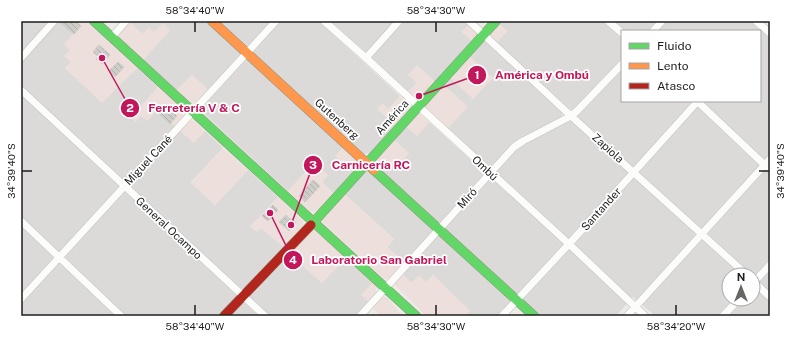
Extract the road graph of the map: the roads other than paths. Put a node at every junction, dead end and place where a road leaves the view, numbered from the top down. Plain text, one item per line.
1 (54, 21) edge
2 (94, 21) edge
3 (126, 21) edge
4 (212, 21) edge
5 (276, 21) edge
6 (324, 21) edge
7 (398, 21) edge
8 (469, 21) edge
9 (496, 21) edge
10 (608, 21) edge
11 (662, 21) edge
12 (756, 21) edge
13 (654, 30) edge
14 (621, 32) edge
15 (765, 32) edge
16 (484, 35) junction
17 (112, 37) junction
18 (247, 53) junction
19 (21, 58) edge
20 (366, 58) junction
21 (621, 65) edge
22 (21, 90) edge
23 (697, 102) edge
24 (699, 102) edge
25 (418, 106) junction
26 (193, 112) junction
27 (571, 116) junction
28 (366, 163) junction
29 (768, 165) edge
30 (491, 172) junction
31 (634, 172) junction
32 (125, 186) junction
33 (21, 221) edge
34 (312, 222) junction
35 (439, 230) junction
36 (702, 234) junction
37 (569, 244) junction
38 (59, 257) junction
39 (770, 265) edge
40 (738, 267) edge
41 (761, 274) edge
42 (385, 288) junction
43 (761, 289) edge
44 (243, 296) junction
45 (770, 297) edge
46 (21, 299) edge
47 (517, 300) junction
48 (731, 307) edge
49 (636, 308) junction
50 (117, 315) edge
51 (224, 316) edge
52 (265, 316) edge
53 (360, 316) edge
54 (416, 316) edge
55 (502, 316) edge
56 (534, 316) edge
57 (628, 316) edge
58 (645, 316) edge
59 (723, 316) edge

1 - 19 street
2 - 17 street
3 - 17 street
4 - 18 street, Gutenberg
5 - 18 street, Miguel Cané
6 - 20 street, Ombú
7 - 20 street
8 - 16 street, Zapiola
9 - 16 street, América
10 - 14 street
11 - 13 street
12 - 15 street
16 - 25 street, América
16 - 27 street, Zapiola
17 - 26 street
18 - 26 street, Miguel Cané
18 - 28 street, Gutenberg
20 - 25 street, Ombú
21 - 27 street, Miró
22 - 32 street, General Ocampo
23 - 31 street, Santander
24 - 29 street
25 - 28 street, América
25 - 30 street, Ombú
26 - 32 street, Miguel Cané
26 - 34 street
27 - 30 street, Miró
27 - 31 street, Zapiola
28 - 34 street, América
28 - 35 street, Gutenberg
29 - 36 street
30 - 35 street, Miró
30 - 37 street, Ombú
31 - 36 street, Zapiola
31 - 37 street, Santander
32 - 38 street, Miguel Cané
32 - 44 street, General Ocampo
33 - 38 street
34 - 42 street
34 - 44 street, América
35 - 42 street, Miró
35 - 47 street, Gutenberg
36 - 40 street, Zapiola
36 - 49 street
37 - 47 street, Santander
37 - 49 street, Ombú
38 - 46 street, Miguel Cané
38 - 50 street
39 - 41 street
42 - 53 street, Miró
42 - 54 street
43 - 45 street
44 - 51 street, América
44 - 52 street, General Ocampo
47 - 55 street, Santander
47 - 56 street, Gutenberg
48 - 59 street
49 - 57 street
49 - 58 street, Ombú

